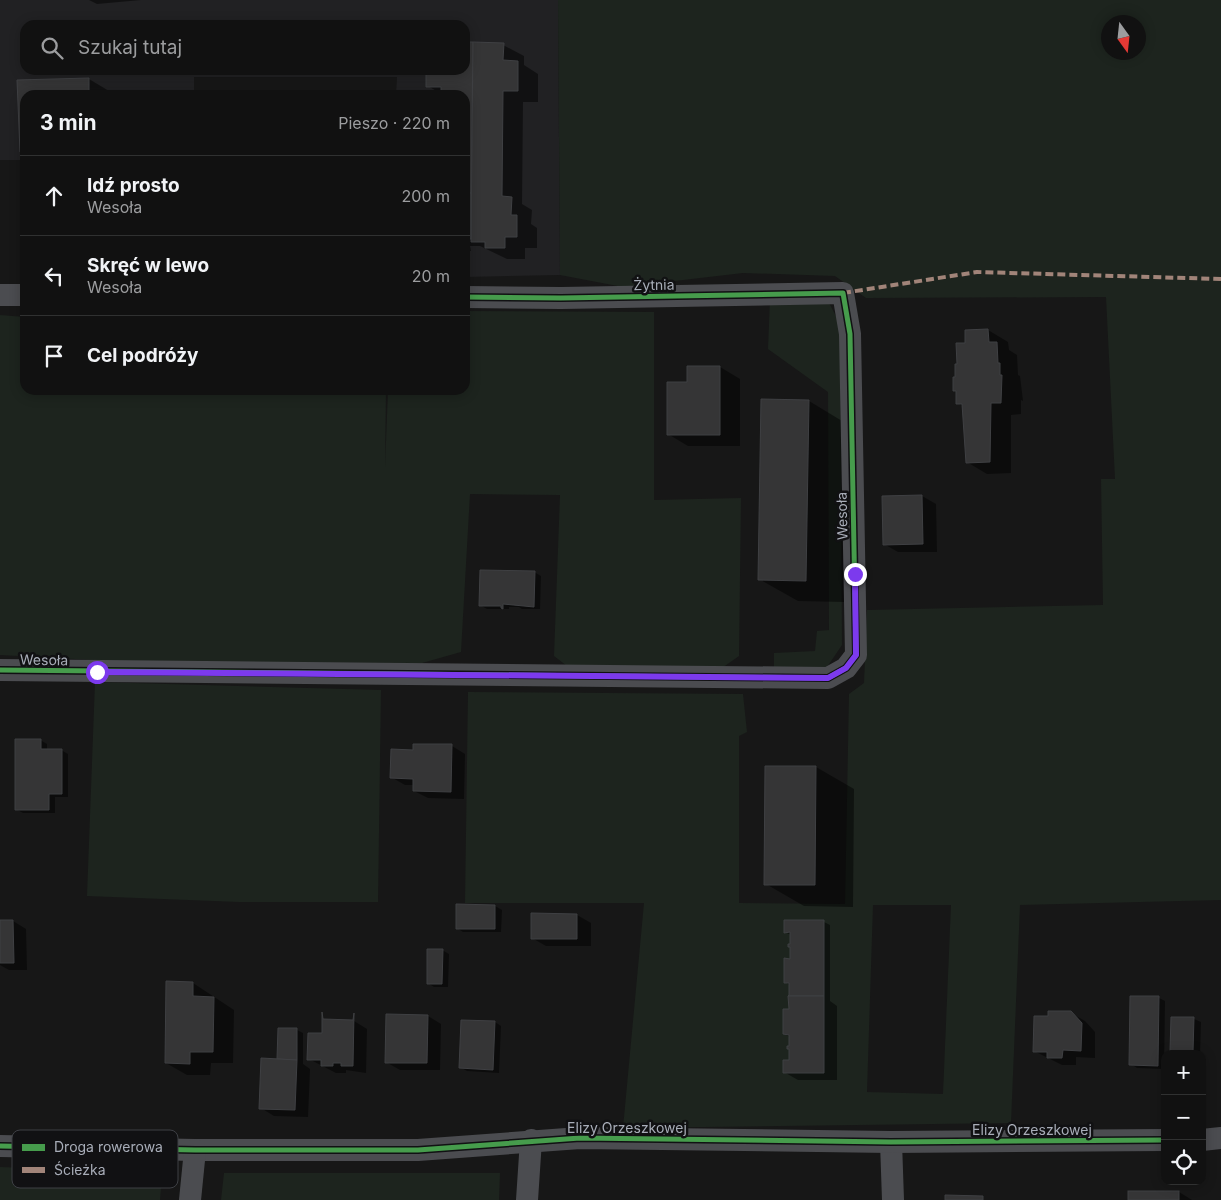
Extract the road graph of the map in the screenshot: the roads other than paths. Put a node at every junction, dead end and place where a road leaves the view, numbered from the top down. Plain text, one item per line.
1 (842, 293) joint
2 (0, 295) edge
3 (20, 295) edge
4 (470, 297) edge
5 (0, 670) edge
6 (1221, 1138) edge
7 (531, 1140) junction
8 (1161, 1140) edge
9 (1206, 1140) edge
10 (891, 1142) junction
11 (178, 1150) edge
12 (195, 1150) junction
13 (190, 1200) edge
14 (527, 1200) edge
15 (894, 1200) edge

1 - 4 street, Żytnia
1 - 5 street, Wesoła
2 - 3 street
6 - 9 street
7 - 10 street, Elizy Orzeszkowej
7 - 12 street, Elizy Orzeszkowej
7 - 14 street
8 - 10 street, Elizy Orzeszkowej
10 - 15 street
11 - 12 street, Elizy Orzeszkowej
12 - 13 street

